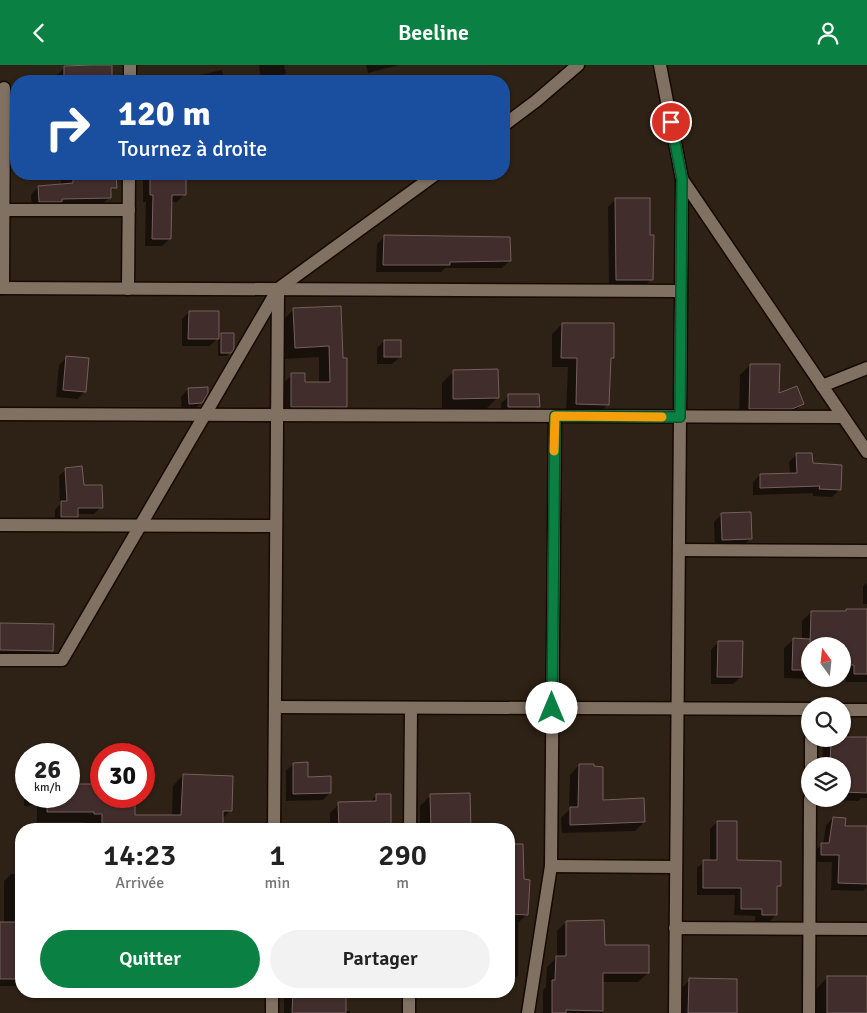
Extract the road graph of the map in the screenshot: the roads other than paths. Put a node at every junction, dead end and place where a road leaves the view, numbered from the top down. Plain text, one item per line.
1 (578, 65) edge
2 (660, 65) edge
3 (4, 88) dead end
4 (510, 120) edge
5 (2, 179) edge
6 (682, 179) junction
7 (129, 180) edge
8 (428, 180) edge
9 (3, 210) junction
10 (129, 210) junction
11 (1, 288) edge
12 (128, 289) junction
13 (278, 289) junction
14 (680, 291) junction
15 (867, 369) edge
16 (822, 386) junction
17 (0, 414) edge
18 (204, 415) junction
19 (277, 415) junction
20 (555, 416) junction
21 (680, 417) junction
22 (842, 417) junction
23 (867, 453) edge
24 (0, 525) edge
25 (139, 526) junction
26 (276, 526) junction
27 (679, 550) junction
28 (867, 551) edge
29 (0, 660) edge
30 (275, 707) junction
31 (411, 708) junction
32 (552, 708) junction
33 (677, 709) junction
34 (801, 709) edge
35 (851, 709) edge
36 (867, 710) edge
37 (810, 807) edge
38 (274, 823) edge
39 (410, 823) edge
40 (551, 867) junction
41 (676, 867) junction
42 (676, 928) junction
43 (809, 929) junction
44 (867, 929) edge
45 (272, 998) edge
46 (409, 998) edge
47 (272, 1013) edge
48 (409, 1013) edge
49 (528, 1013) edge
50 (675, 1013) edge
51 (809, 1013) edge

1 - 4 street
2 - 6 street
3 - 5 street
5 - 9 street
6 - 14 street
6 - 16 street
7 - 10 street
8 - 13 street
9 - 10 street
9 - 11 street
10 - 12 street
11 - 12 street
12 - 13 street
13 - 14 street
13 - 18 street
13 - 19 street
14 - 21 street
15 - 16 street
16 - 22 street
17 - 18 street
18 - 19 street
18 - 25 street
19 - 20 street
19 - 26 street
20 - 21 street
20 - 32 street
21 - 22 street
21 - 27 street
22 - 23 street
24 - 25 street
25 - 26 street
25 - 29 street
26 - 30 street
27 - 28 street
27 - 33 street
30 - 31 street
30 - 38 street
31 - 32 street
31 - 39 street
32 - 33 street
32 - 40 street
33 - 34 street
33 - 41 street
35 - 36 street
37 - 43 street
40 - 41 street
40 - 49 street
41 - 42 street
42 - 43 street
42 - 50 street
43 - 44 street
43 - 51 street
45 - 47 street
46 - 48 street

